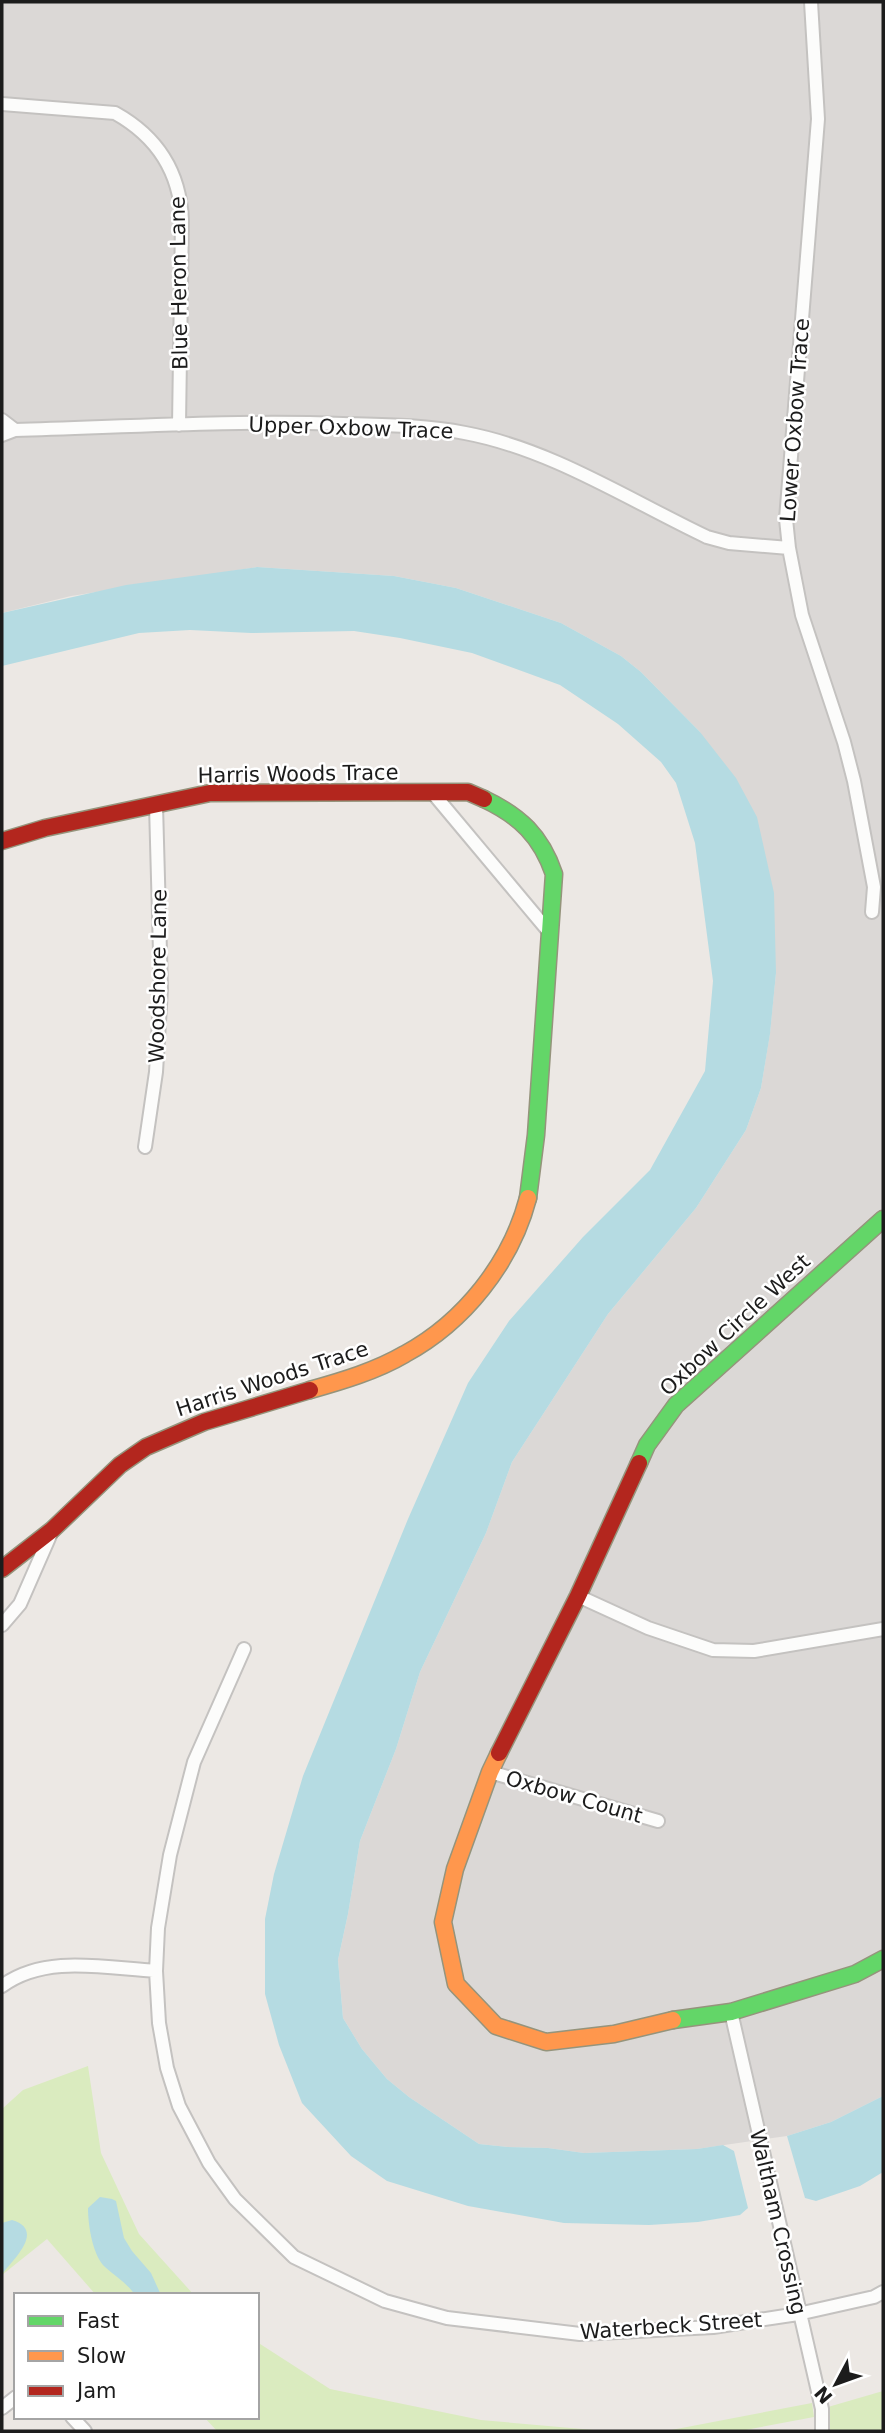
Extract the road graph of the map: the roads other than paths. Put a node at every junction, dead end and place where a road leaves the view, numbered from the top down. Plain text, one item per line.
1 (811, 2) edge
2 (2, 104) edge
3 (2, 420) edge
4 (179, 425) junction
5 (15, 430) junction
6 (2, 435) edge
7 (789, 548) junction
8 (432, 792) junction
9 (156, 805) junction
10 (2, 841) edge
11 (872, 912) dead end
12 (550, 933) junction
13 (145, 1147) dead end
14 (883, 1219) edge
15 (52, 1530) junction
16 (2, 1569) edge
17 (578, 1596) junction
18 (2, 1625) edge
19 (883, 1629) edge
20 (244, 1649) dead end
21 (490, 1772) junction
22 (659, 1821) dead end
23 (883, 1959) edge
24 (156, 1971) junction
25 (2, 1986) edge
26 (731, 2012) junction
27 (883, 2292) edge
28 (798, 2314) junction
29 (822, 2431) edge

1 - 7 street, Lower Oxbow Trace
2 - 4 street, Blue Heron Lane
3 - 5 street
4 - 5 street, Upper Oxbow Trace
4 - 7 street, Upper Oxbow Trace
5 - 6 street, Upper Oxbow Trace
7 - 11 street, Lower Oxbow Trace
8 - 9 street, Harris Woods Trace
8 - 12 street
8 - 12 street, Harris Woods Trace
9 - 10 street, Harris Woods Trace
9 - 13 street, Woodshore Lane
12 - 15 street, Harris Woods Trace
14 - 17 street, Oxbow Circle West
15 - 16 street, Harris Woods Trace
15 - 18 street, Harris Woods Trace
17 - 19 street
17 - 21 street, Oxbow Circle West
20 - 24 street, Waterbeck Street
21 - 22 street, Oxbow Count
21 - 26 street, Oxbow Circle West
23 - 26 street
24 - 25 street
24 - 28 street, Waterbeck Street
26 - 28 street, Waltham Crossing
27 - 28 street, Waterbeck Street
28 - 29 street, Waltham Crossing

